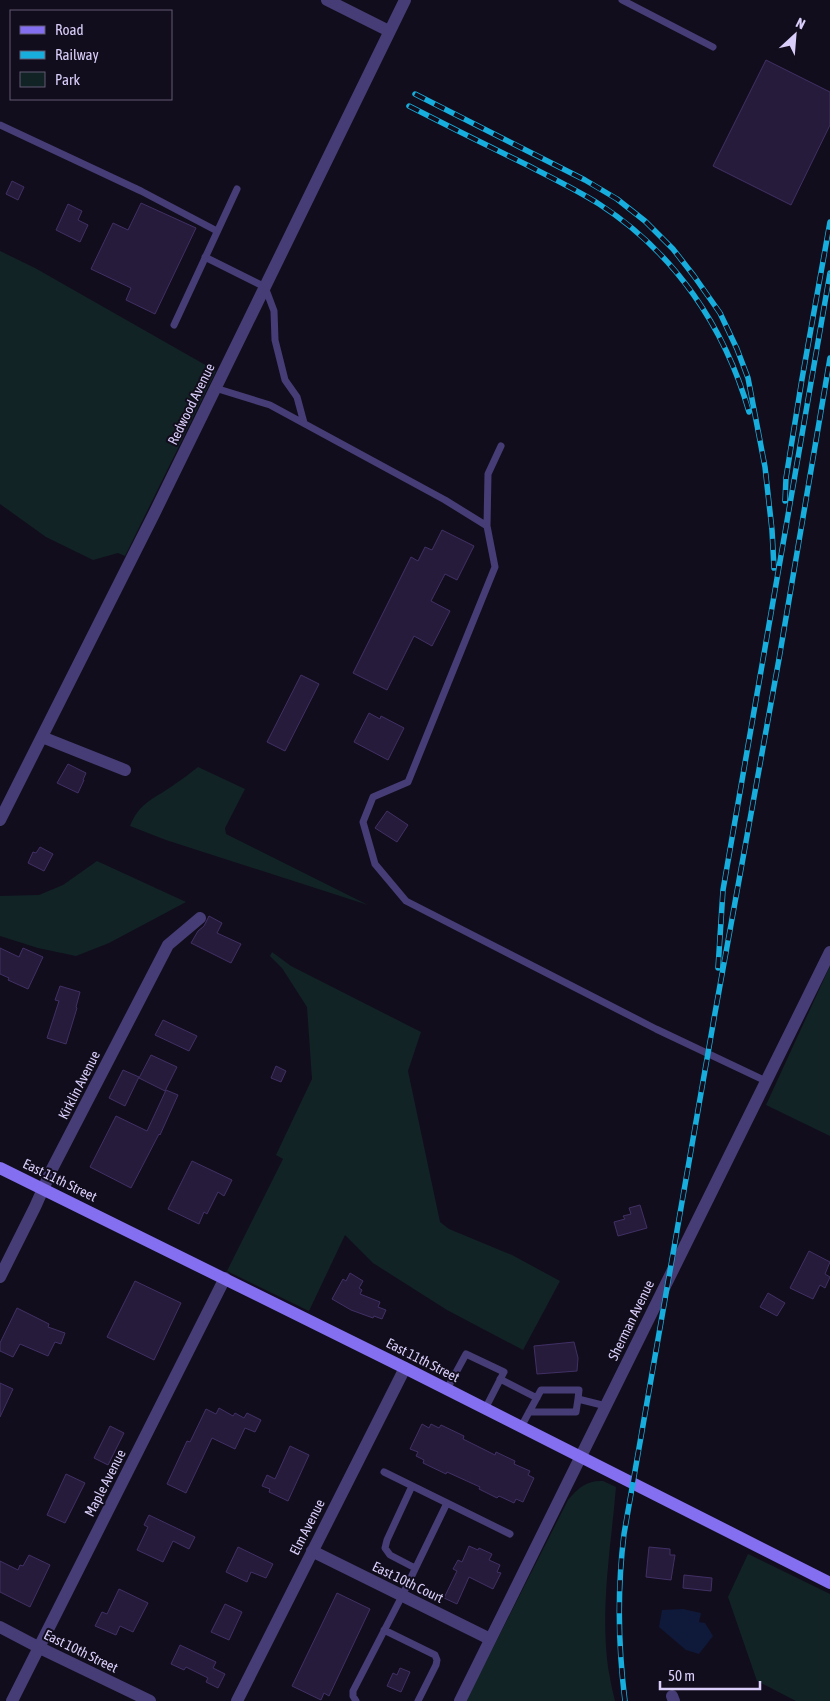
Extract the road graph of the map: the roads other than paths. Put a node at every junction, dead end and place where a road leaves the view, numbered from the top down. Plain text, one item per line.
1 (327, 0) edge
2 (405, 0) edge
3 (622, 0) edge
4 (389, 31) junction
5 (713, 46) dead end
6 (0, 125) edge
7 (237, 189) dead end
8 (217, 231) junction
9 (205, 257) junction
10 (265, 287) junction
11 (174, 325) dead end
12 (215, 388) junction
13 (304, 423) junction
14 (501, 446) dead end
15 (487, 526) junction
16 (42, 737) junction
17 (125, 770) dead end
18 (0, 820) edge
19 (200, 918) dead end
20 (830, 952) edge
21 (766, 1081) junction
22 (0, 1168) edge
23 (44, 1189) junction
24 (0, 1277) edge
25 (225, 1278) junction
26 (405, 1368) junction
27 (500, 1379) junction
28 (447, 1389) junction
29 (537, 1398) junction
30 (578, 1400) junction
31 (606, 1406) junction
32 (485, 1409) junction
33 (529, 1412) junction
34 (521, 1427) junction
35 (581, 1457) junction
36 (384, 1472) dead end
37 (412, 1486) junction
38 (447, 1503) junction
39 (510, 1534) dead end
40 (312, 1551) junction
41 (415, 1568) junction
42 (830, 1583) edge
43 (402, 1596) junction
44 (0, 1626) edge
45 (384, 1630) junction
46 (490, 1639) junction
47 (40, 1648) junction
48 (12, 1701) edge
49 (150, 1701) edge
50 (237, 1701) edge
51 (356, 1701) edge
52 (418, 1701) edge
53 (460, 1701) edge

1 - 4 street
2 - 4 street, Redwood Avenue
3 - 5 lane
4 - 10 street, Redwood Avenue
6 - 8 lane
7 - 8 lane
8 - 9 lane
9 - 10 lane
9 - 11 lane
10 - 12 street, Redwood Avenue
10 - 13 lane
12 - 13 lane
12 - 16 street, Redwood Avenue
13 - 15 lane
14 - 15 lane
15 - 21 lane
16 - 17 street
16 - 18 street, Redwood Avenue
19 - 23 street, Kirklin Avenue
20 - 21 street, Sherman Avenue
21 - 31 street, Sherman Avenue
22 - 23 main road, East 11th Street
23 - 24 street, Kirklin Avenue
23 - 25 main road, East 11th Street
25 - 26 main road, East 11th Street
25 - 47 street, Maple Avenue
26 - 28 main road, East 11th Street
26 - 40 street, Elm Avenue
27 - 28 lane
27 - 29 lane
27 - 32 lane
28 - 32 main road, East 11th Street
29 - 30 lane
29 - 33 lane
30 - 31 lane
30 - 33 lane
31 - 35 street, Sherman Avenue
32 - 34 main road, East 11th Street
33 - 34 lane
34 - 35 main road, East 11th Street
35 - 42 main road, East 11th Street
35 - 46 street, Sherman Avenue
36 - 37 lane
37 - 38 lane
37 - 41 lane
38 - 39 lane
38 - 41 lane
40 - 43 street, East 10th Court
40 - 50 street, Elm Avenue
41 - 43 lane
43 - 45 lane
43 - 46 street, East 10th Court
44 - 47 street, East 10th Street
45 - 51 lane
45 - 52 lane
46 - 53 street, Sherman Avenue
47 - 48 street, Maple Avenue
47 - 49 street, East 10th Street

